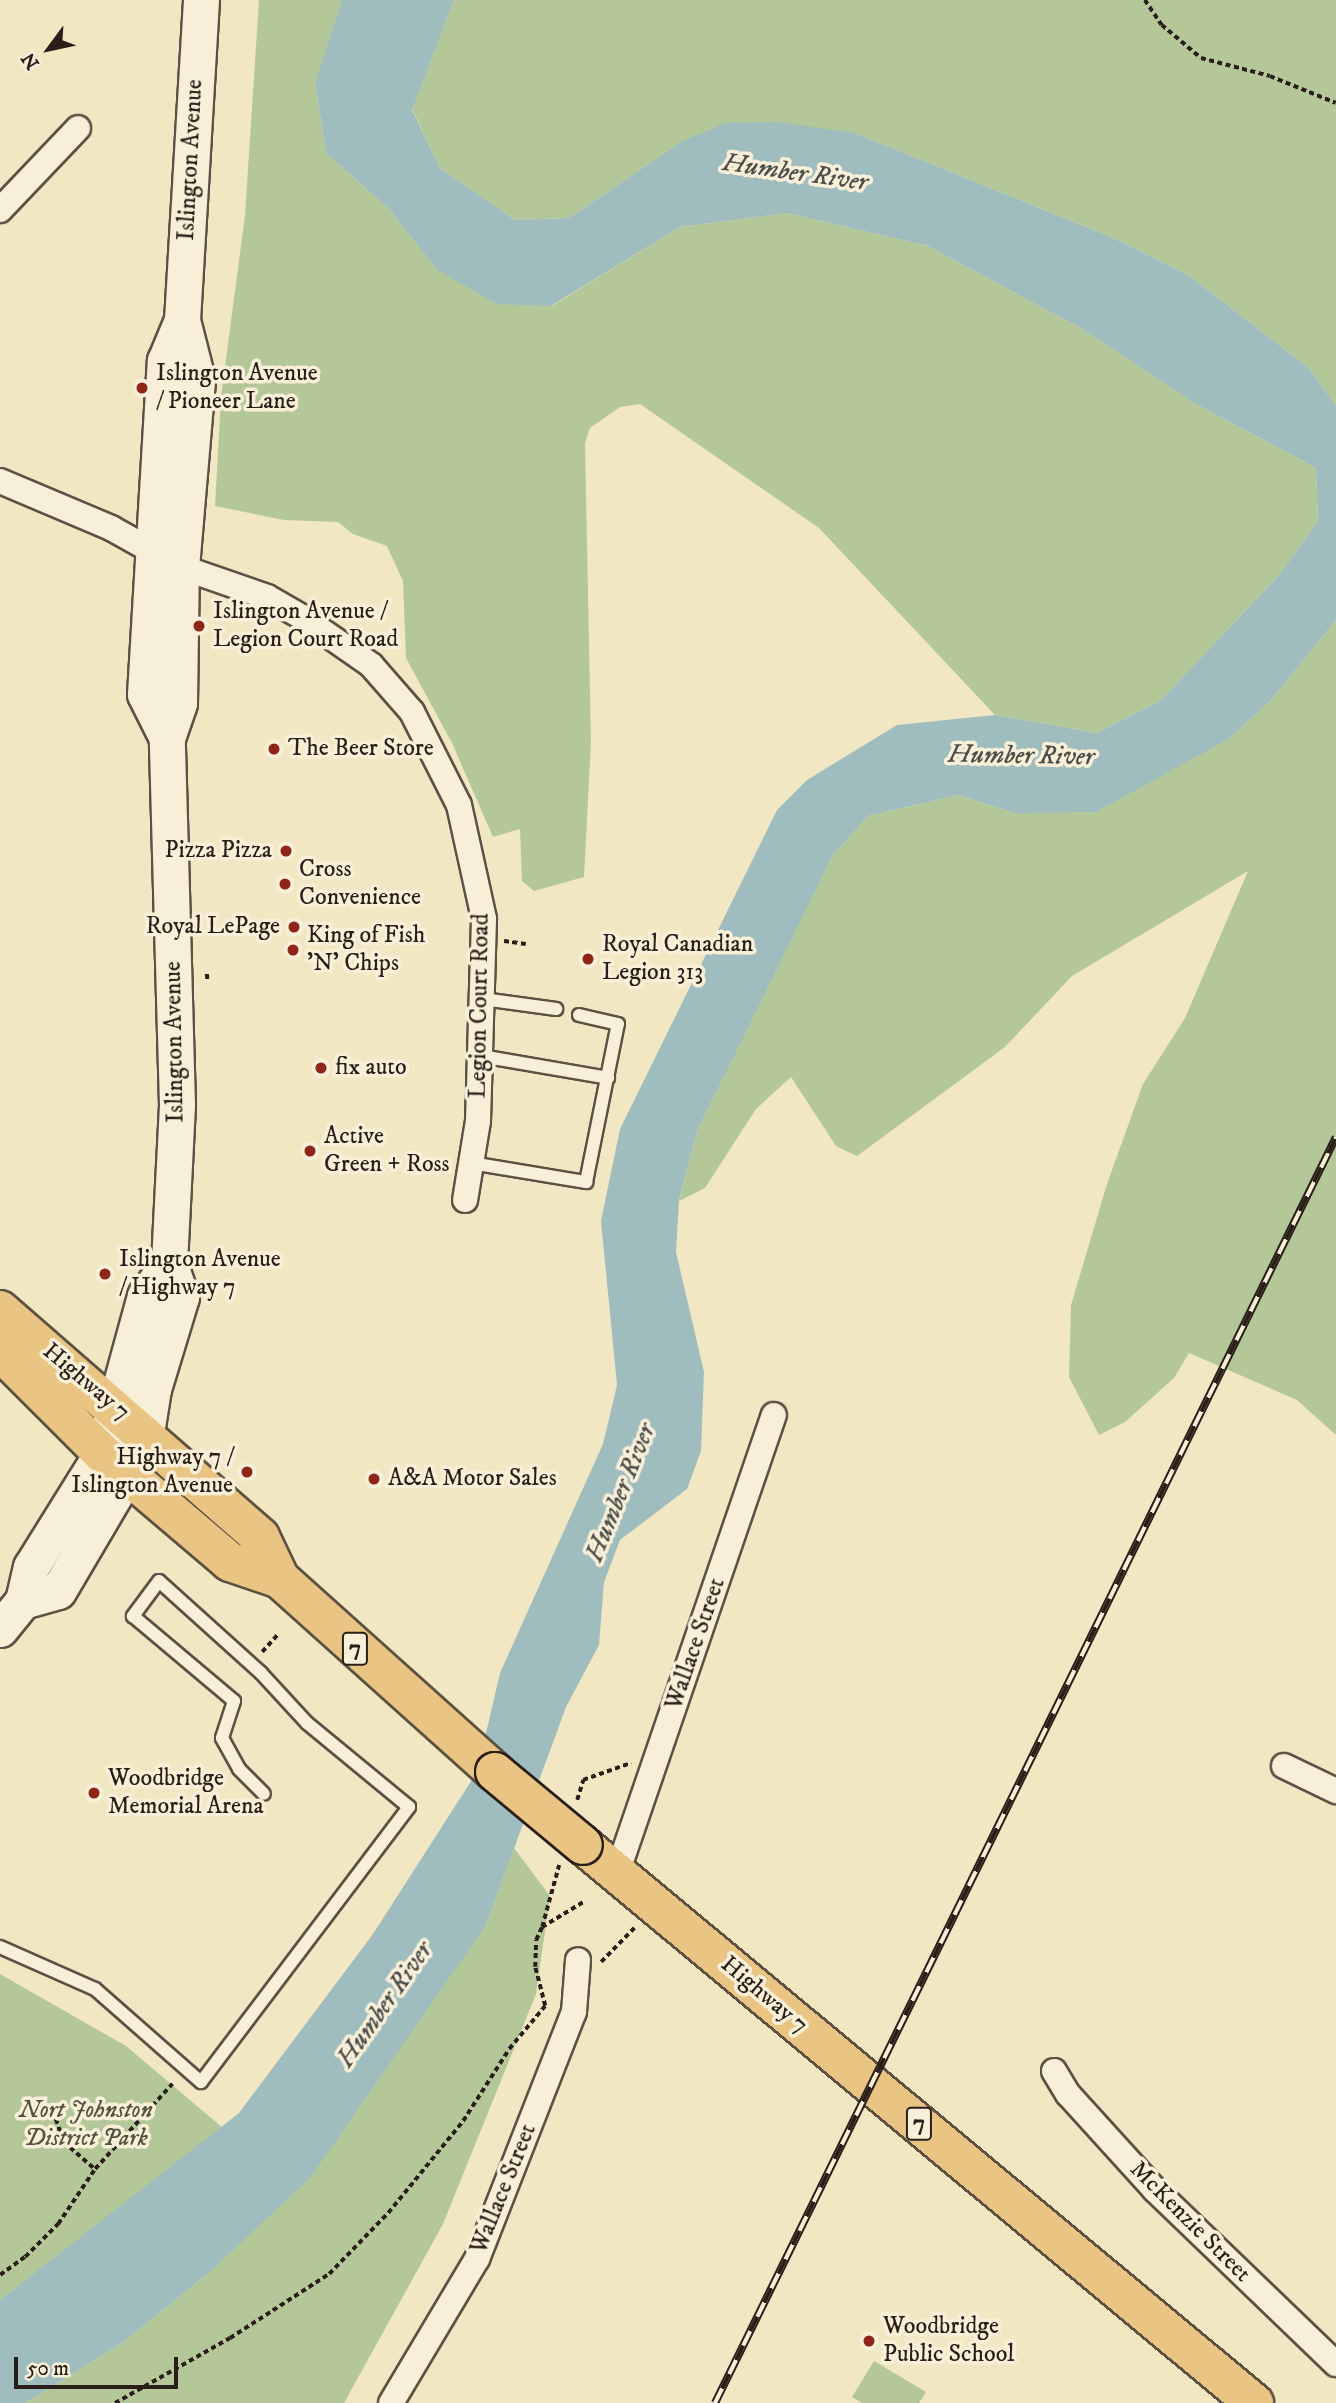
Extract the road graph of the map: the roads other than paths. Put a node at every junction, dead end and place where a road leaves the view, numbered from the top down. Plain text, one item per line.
1 (201, 0) edge
2 (78, 128) dead end
3 (0, 210) edge
4 (0, 481) edge
5 (168, 559) junction
6 (483, 999) junction
7 (556, 1009) dead end
8 (579, 1015) dead end
9 (481, 1056) junction
10 (608, 1078) junction
11 (471, 1163) junction
12 (465, 1200) dead end
13 (0, 1310) edge
14 (0, 1351) edge
15 (774, 1415) dead end
16 (132, 1421) junction
17 (114, 1463) junction
18 (280, 1579) junction
19 (0, 1629) edge
20 (1283, 1766) dead end
21 (1336, 1791) edge
22 (264, 1794) dead end
23 (617, 1873) junction
24 (0, 1947) edge
25 (579, 1968) road end
26 (1054, 2071) dead end
27 (1336, 2364) edge
28 (391, 2403) edge
29 (1254, 2403) edge

1 - 5 main road, Islington Avenue
2 - 3 street
4 - 5 street, Legion Court Road
5 - 6 street, Legion Court Road
5 - 16 main road, Islington Avenue
6 - 7 lane
6 - 9 street, Legion Court Road
8 - 10 lane
9 - 10 lane
9 - 11 street, Legion Court Road
10 - 11 lane
11 - 12 street, Legion Court Road
13 - 16 main road, Highway 7 / 7
14 - 17 main road, Highway 7 / 7
15 - 23 street, Wallace Street
16 - 17 main road, Islington Avenue
16 - 18 main road, Highway 7 / 7
17 - 18 main road, Highway 7 / 7
17 - 19 main road, Islington Avenue
18 - 23 main road, Highway 7 / 7, bridge
20 - 21 street
22 - 24 lane
23 - 29 main road, Highway 7 / 7
25 - 28 street, Wallace Street
26 - 27 street, McKenzie Street

